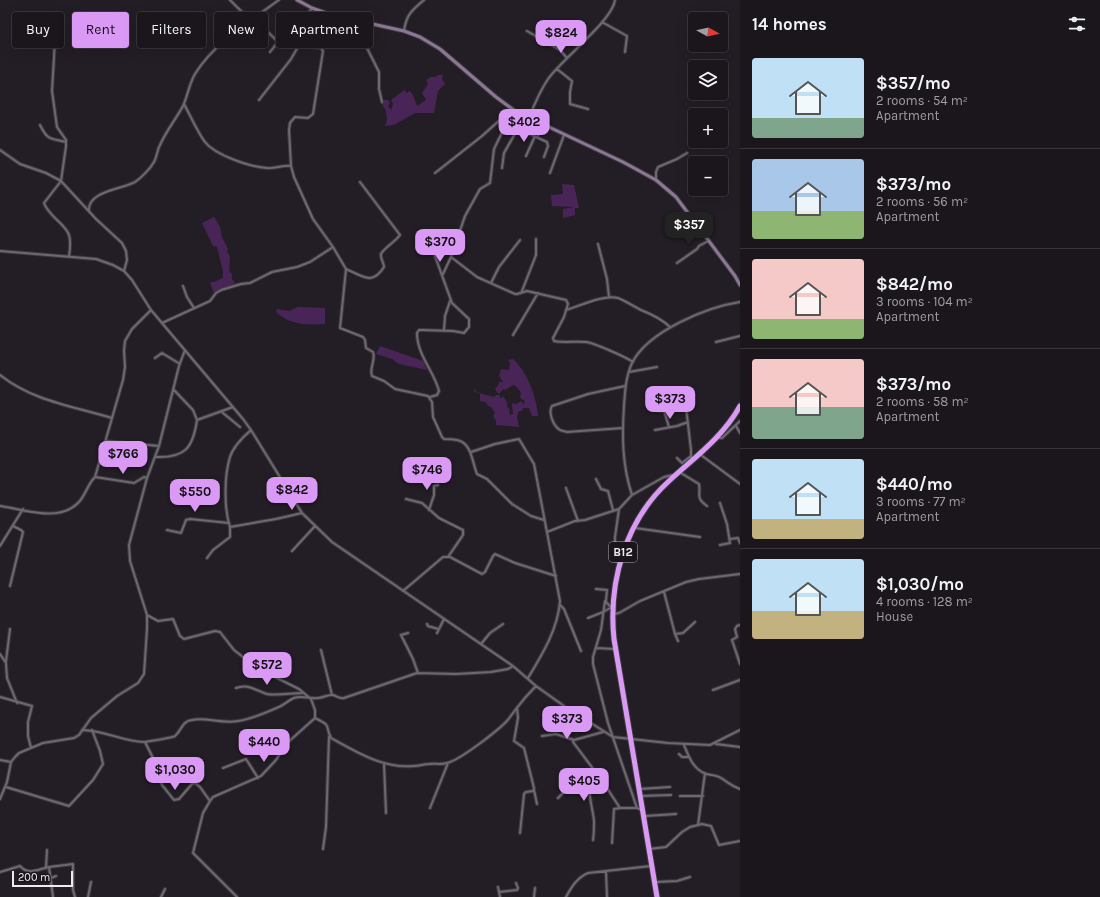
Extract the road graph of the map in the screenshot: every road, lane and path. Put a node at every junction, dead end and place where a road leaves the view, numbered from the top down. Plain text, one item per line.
1 (230, 0) edge
2 (279, 0) edge
3 (297, 0) edge
4 (424, 0) edge
5 (615, 0) edge
6 (312, 8) junction
7 (242, 12) edge
8 (262, 12) edge
9 (309, 12) edge
10 (323, 12) edge
11 (602, 22) junction
12 (373, 24) edge
13 (404, 31) junction
14 (527, 31) dead end
15 (268, 32) edge
16 (55, 48) edge
17 (217, 48) edge
18 (297, 48) edge
19 (321, 48) edge
20 (367, 48) edge
21 (270, 52) dead end
22 (625, 52) dead end
23 (567, 58) junction
24 (557, 68) junction
25 (259, 100) dead end
26 (382, 102) dead end
27 (184, 104) junction
28 (588, 109) dead end
29 (515, 111) junction
30 (509, 118) junction
31 (529, 118) junction
32 (545, 125) junction
33 (40, 126) dead end
34 (564, 135) junction
35 (536, 136) junction
36 (66, 142) junction
37 (0, 150) edge
38 (686, 153) dead end
39 (526, 156) dead end
40 (544, 157) dead end
41 (291, 166) junction
42 (502, 168) dead end
43 (435, 173) dead end
44 (550, 173) dead end
45 (656, 180) junction
46 (61, 181) junction
47 (360, 182) dead end
48 (89, 210) junction
49 (536, 239) dead end
50 (520, 240) dead end
51 (708, 241) junction
52 (598, 244) dead end
53 (333, 247) junction
54 (417, 248) dead end
55 (0, 251) edge
56 (69, 257) junction
57 (451, 257) junction
58 (677, 263) dead end
59 (346, 269) junction
60 (124, 271) junction
61 (442, 275) junction
62 (491, 283) junction
63 (740, 285) edge
64 (182, 286) dead end
65 (522, 291) junction
66 (538, 294) junction
67 (609, 298) junction
68 (450, 300) junction
69 (740, 302) edge
70 (194, 308) junction
71 (151, 310) junction
72 (566, 310) junction
73 (162, 323) junction
74 (670, 327) junction
75 (444, 330) junction
76 (513, 335) dead end
77 (740, 336) edge
78 (716, 342) dead end
79 (185, 350) junction
80 (155, 358) dead end
81 (633, 362) junction
82 (180, 364) junction
83 (657, 367) dead end
84 (629, 372) junction
85 (0, 375) edge
86 (626, 386) junction
87 (173, 389) junction
88 (430, 397) junction
89 (740, 406) edge
90 (234, 407) junction
91 (663, 407) dead end
92 (686, 407) dead end
93 (222, 411) junction
94 (658, 411) dead end
95 (664, 411) junction
96 (112, 418) junction
97 (197, 420) junction
98 (740, 421) edge
99 (688, 422) junction
100 (736, 425) junction
101 (240, 427) dead end
102 (668, 427) junction
103 (623, 428) junction
104 (251, 430) junction
105 (655, 430) dead end
106 (740, 433) edge
107 (717, 438) junction
108 (106, 441) junction
109 (159, 446) junction
110 (471, 452) junction
111 (700, 454) junction
112 (156, 457) junction
113 (677, 458) dead end
114 (692, 458) junction
115 (678, 474) junction
116 (95, 477) junction
117 (147, 478) junction
118 (596, 479) dead end
119 (740, 484) edge
120 (438, 485) dead end
121 (566, 488) dead end
122 (632, 495) junction
123 (406, 499) dead end
124 (720, 503) dead end
125 (0, 506) edge
126 (707, 506) dead end
127 (619, 509) junction
128 (23, 510) junction
129 (429, 510) junction
130 (613, 510) junction
131 (302, 512) junction
132 (544, 520) junction
133 (578, 520) junction
134 (229, 523) junction
135 (13, 526) junction
136 (315, 526) junction
137 (230, 528) junction
138 (633, 528) junction
139 (167, 530) dead end
140 (547, 532) junction
141 (700, 538) dead end
142 (730, 539) junction
143 (740, 543) edge
144 (720, 545) dead end
145 (0, 546) edge
146 (292, 551) dead end
147 (448, 557) junction
148 (207, 558) dead end
149 (620, 562) junction
150 (740, 574) edge
151 (556, 576) junction
152 (10, 586) dead end
153 (596, 589) dead end
154 (403, 591) junction
155 (664, 592) junction
156 (606, 601) junction
157 (560, 605) junction
158 (613, 607) junction
159 (603, 612) junction
160 (613, 614) junction
161 (147, 615) junction
162 (588, 618) dead end
163 (444, 619) junction
164 (695, 622) dead end
165 (427, 624) dead end
166 (502, 624) dead end
167 (740, 625) edge
168 (10, 629) dead end
169 (438, 629) junction
170 (408, 633) dead end
171 (437, 633) dead end
172 (675, 634) junction
173 (678, 641) dead end
174 (481, 644) junction
175 (596, 648) junction
176 (616, 649) junction
177 (321, 650) dead end
178 (581, 651) dead end
179 (0, 654) edge
180 (6, 663) junction
181 (740, 664) edge
182 (513, 666) junction
183 (418, 673) junction
184 (528, 678) junction
185 (740, 680) edge
186 (536, 686) junction
187 (236, 688) dead end
188 (713, 690) dead end
189 (304, 692) junction
190 (332, 695) junction
191 (0, 697) edge
192 (311, 699) junction
193 (18, 702) junction
194 (517, 707) junction
195 (316, 718) junction
196 (82, 730) junction
197 (92, 730) junction
198 (740, 730) edge
199 (603, 732) junction
200 (329, 736) junction
201 (542, 736) dead end
202 (613, 737) junction
203 (574, 740) junction
204 (630, 740) junction
205 (145, 742) junction
206 (716, 744) junction
207 (684, 745) junction
208 (740, 747) edge
209 (31, 748) junction
210 (679, 754) dead end
211 (689, 757) junction
212 (0, 760) edge
213 (11, 762) junction
214 (384, 763) junction
215 (448, 763) junction
216 (223, 768) dead end
217 (592, 769) junction
218 (705, 773) junction
219 (589, 776) junction
220 (258, 778) junction
221 (6, 787) junction
222 (670, 787) dead end
223 (639, 789) junction
224 (534, 790) junction
225 (740, 790) edge
226 (671, 795) dead end
227 (640, 796) junction
228 (680, 796) dead end
229 (703, 796) junction
230 (558, 798) dead end
231 (0, 799) edge
232 (210, 801) junction
233 (537, 804) dead end
234 (430, 808) dead end
235 (620, 808) junction
236 (641, 811) junction
237 (386, 813) dead end
238 (676, 814) dead end
239 (698, 825) junction
240 (520, 833) dead end
241 (594, 840) dead end
242 (740, 841) edge
243 (612, 843) dead end
244 (323, 849) dead end
245 (649, 849) junction
246 (48, 850) dead end
247 (652, 866) junction
248 (47, 868) junction
249 (606, 871) junction
250 (0, 872) edge
251 (56, 876) dead end
252 (690, 877) dead end
253 (51, 878) junction
254 (91, 882) dead end
255 (655, 882) junction
256 (516, 884) dead end
257 (498, 887) dead end
258 (536, 888) dead end
259 (165, 890) dead end
260 (499, 892) junction
261 (53, 897) edge
262 (75, 897) edge
263 (88, 897) edge
264 (161, 897) edge
265 (237, 897) edge
266 (500, 897) edge
267 (534, 897) edge
268 (566, 897) edge
269 (607, 897) edge
270 (657, 897) edge

1 - 7 street
2 - 8 street
3 - 6 street
4 - 13 street
5 - 11 street
6 - 9 street
6 - 10 street
11 - 22 street
11 - 23 street
12 - 13 street
13 - 29 street
14 - 23 street
15 - 21 street
16 - 36 street
17 - 27 street
18 - 25 street
19 - 41 street
20 - 26 street
23 - 24 street
24 - 28 street
24 - 31 street
27 - 41 street
27 - 48 street
29 - 30 street
29 - 31 street
30 - 43 street
30 - 57 street
31 - 32 street
32 - 34 street
32 - 35 street
33 - 36 street
34 - 44 street
34 - 45 street
35 - 39 street
35 - 40 street
35 - 42 street
36 - 46 street
37 - 46 street
38 - 45 street
41 - 53 street
45 - 51 street
46 - 48 street
46 - 56 street
47 - 59 street
48 - 60 street
49 - 65 street
50 - 62 street
51 - 58 street
51 - 63 street
52 - 67 street
53 - 59 street
53 - 70 street
54 - 61 street
55 - 56 street
56 - 60 street
57 - 61 street
57 - 62 street
59 - 88 street
60 - 71 street
61 - 68 street
62 - 65 street
64 - 70 street
65 - 66 street
66 - 72 street
66 - 76 street
67 - 72 street
67 - 74 street
68 - 75 street
68 - 75 street
69 - 74 street
70 - 73 street
71 - 73 street
71 - 96 street
72 - 81 street
73 - 79 street
74 - 81 street
75 - 88 street
77 - 78 street
79 - 82 street
79 - 90 street
80 - 82 street
81 - 84 street
82 - 87 street
83 - 84 street
84 - 86 street
85 - 96 street
86 - 103 street
86 - 103 street
87 - 97 street
87 - 109 street
88 - 110 street
89 - 107 highway, B12
90 - 93 street
90 - 104 street
91 - 95 street
92 - 99 street
93 - 97 street
93 - 101 street
94 - 95 street
95 - 102 street
96 - 108 street
97 - 112 street
98 - 100 street
99 - 102 street
99 - 114 street
100 - 106 street
100 - 107 street
102 - 105 street
103 - 122 street
104 - 131 street
104 - 134 street
107 - 111 highway, B12
108 - 109 street
108 - 116 street
109 - 112 street
110 - 132 street
110 - 132 street
111 - 114 highway, B12
111 - 119 street
112 - 117 street
113 - 114 street
114 - 115 highway, B12
115 - 122 street
115 - 126 street
115 - 138 highway, B12
116 - 117 street
116 - 128 street
117 - 161 street
118 - 130 street
120 - 129 street
121 - 133 street
122 - 127 street
123 - 129 street
124 - 142 street
125 - 128 street
127 - 130 street
127 - 149 street
128 - 135 street
129 - 147 street
130 - 133 street
131 - 136 street
131 - 137 street
132 - 140 street
133 - 140 street
134 - 137 street
134 - 139 street
135 - 145 street
135 - 152 street
136 - 146 street
136 - 154 street
137 - 148 street
138 - 141 street
138 - 149 highway, B12
140 - 151 street
142 - 143 street
142 - 144 street
147 - 151 street
147 - 154 street
149 - 158 highway, B12
150 - 155 street
151 - 157 street
153 - 156 street
154 - 163 street
155 - 160 street
155 - 172 street
156 - 158 street
156 - 159 street
157 - 178 street
157 - 184 street
158 - 159 street
158 - 160 highway, B12
159 - 162 street
159 - 175 street
160 - 176 highway, B12
161 - 189 street
161 - 196 street
163 - 169 street
163 - 174 street
164 - 172 street
165 - 169 street
166 - 174 street
167 - 181 street
168 - 180 street
169 - 171 street
170 - 183 street
172 - 173 street
174 - 182 street
175 - 176 street
175 - 202 street
176 - 204 highway, B12
177 - 190 street
179 - 180 street
180 - 193 street
182 - 183 street
182 - 184 street
183 - 190 street
184 - 186 street
185 - 188 street
186 - 194 street
186 - 199 street
187 - 189 street
189 - 192 street
190 - 192 street
191 - 193 street
192 - 195 street
192 - 205 street
193 - 209 street
194 - 215 street
194 - 224 street
195 - 200 street
195 - 220 street
196 - 197 street
196 - 209 street
197 - 205 street
197 - 221 street
198 - 206 street
199 - 202 street
199 - 203 street
200 - 214 street
200 - 244 street
201 - 203 street
202 - 204 street
202 - 236 street
203 - 217 street
204 - 207 street
204 - 223 highway, B12
205 - 232 street
206 - 207 street
206 - 208 street
207 - 211 street
209 - 213 street
210 - 211 street
211 - 218 street
212 - 213 street
213 - 221 street
214 - 215 street
214 - 237 street
215 - 234 street
216 - 220 street
217 - 219 street
217 - 235 street
218 - 225 street
218 - 229 street
219 - 230 street
219 - 241 street
220 - 232 street
221 - 231 street
222 - 223 street
223 - 227 highway, B12
224 - 233 street
224 - 240 street
226 - 227 street
227 - 236 highway, B12
228 - 229 street
229 - 239 street
232 - 265 street
235 - 236 street
235 - 243 street
236 - 238 street
236 - 245 highway, B12
239 - 242 street
239 - 245 street
245 - 247 highway, B12
246 - 248 street
247 - 249 street
247 - 255 highway, B12
248 - 250 street
248 - 253 street
248 - 262 street
249 - 268 street
249 - 269 street
251 - 253 street
252 - 255 street
253 - 261 street
254 - 263 street
255 - 270 highway, B12
256 - 260 street
257 - 260 street
258 - 267 street
259 - 264 street
260 - 266 street

